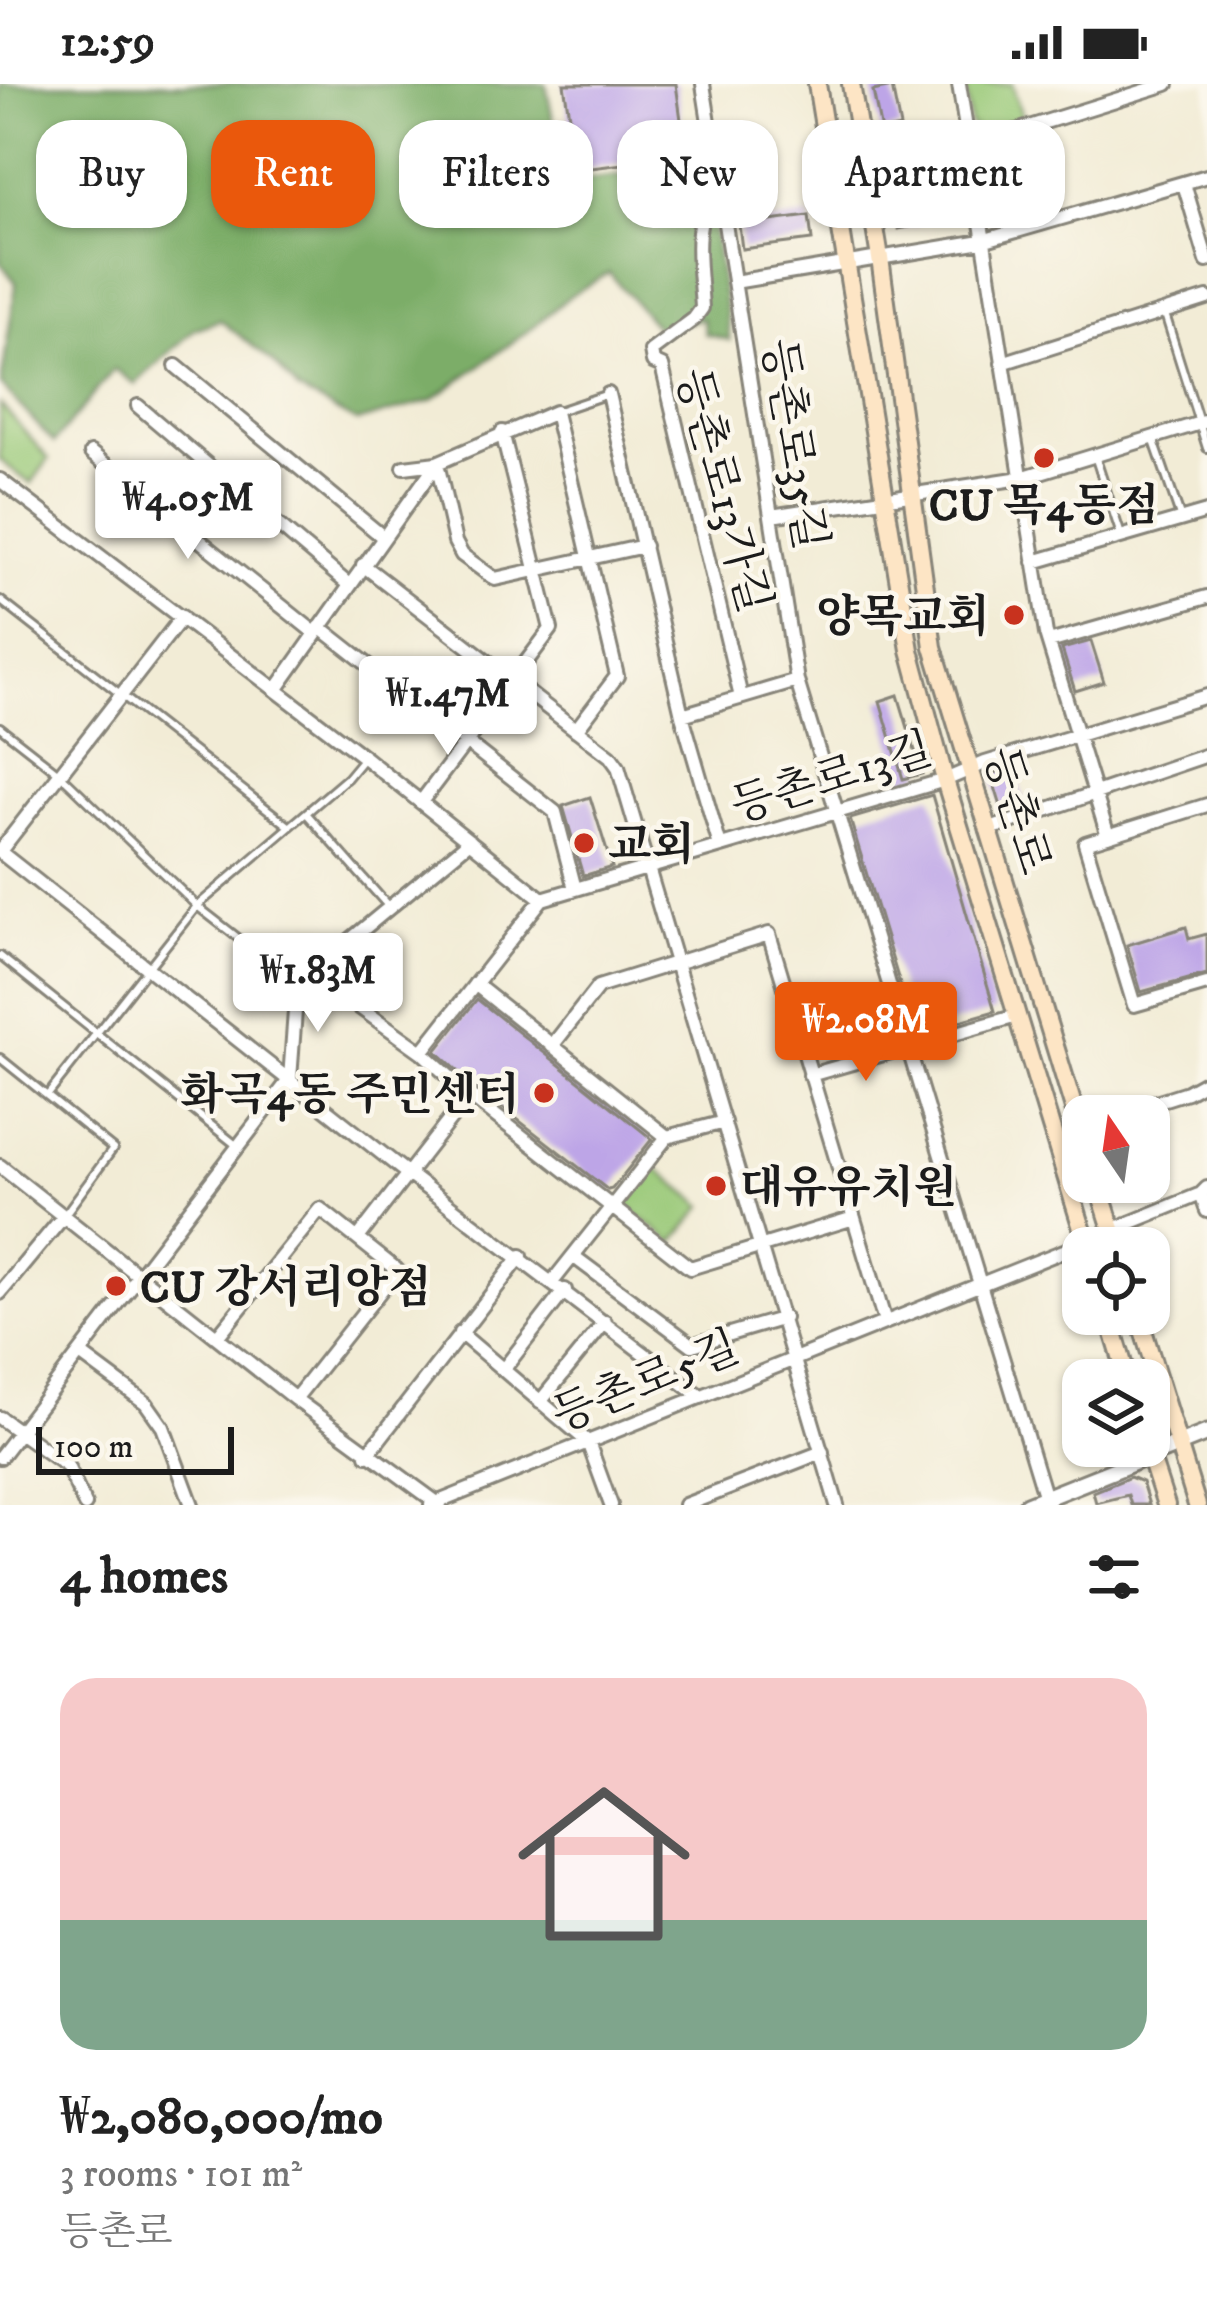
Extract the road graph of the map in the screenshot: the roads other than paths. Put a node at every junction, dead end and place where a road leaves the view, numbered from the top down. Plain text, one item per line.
1 (703, 84) edge
2 (817, 84) edge
3 (851, 84) edge
4 (959, 84) edge
5 (1167, 84) edge
6 (709, 120) edge
7 (964, 120) edge
8 (1051, 120) edge
9 (1207, 176) edge
10 (1184, 184) junction
11 (698, 228) edge
12 (725, 228) edge
13 (980, 228) edge
14 (982, 241) junction
15 (880, 258) junction
16 (1207, 261) edge
17 (847, 265) junction
18 (734, 282) junction
19 (1207, 298) edge
20 (1165, 311) junction
21 (1002, 363) junction
22 (176, 366) dead end
23 (608, 394) joint
24 (138, 406) dead end
25 (555, 412) junction
26 (1203, 423) edge
27 (502, 432) junction
28 (1154, 438) junction
29 (1207, 448) edge
30 (92, 453) dead end
31 (1095, 455) junction
32 (437, 463) junction
33 (404, 467) dead end
34 (1021, 478) junction
35 (0, 480) edge
36 (913, 497) junction
37 (885, 501) junction
38 (1207, 512) edge
39 (771, 516) junction
40 (1181, 520) junction
41 (1121, 535) junction
42 (383, 537) junction
43 (644, 546) junction
44 (592, 557) junction
45 (1034, 562) junction
46 (363, 565) junction
47 (539, 569) junction
48 (349, 585) junction
49 (1207, 597) edge
50 (0, 600) edge
51 (182, 617) junction
52 (318, 630) junction
53 (1049, 642) junction
54 (511, 680) junction
55 (797, 681) junction
56 (276, 690) junction
57 (121, 695) junction
58 (1207, 696) edge
59 (741, 698) junction
60 (682, 715) junction
61 (0, 727) edge
62 (576, 730) junction
63 (1076, 736) junction
64 (466, 741) junction
65 (1207, 755) edge
66 (364, 757) junction
67 (969, 772) junction
68 (60, 774) junction
69 (945, 779) junction
70 (1094, 794) junction
71 (421, 802) junction
72 (1207, 806) edge
73 (836, 812) junction
74 (306, 813) junction
75 (289, 826) junction
76 (987, 830) junction
77 (1108, 836) junction
78 (470, 842) junction
79 (720, 846) junction
80 (0, 851) edge
81 (647, 868) junction
82 (575, 889) junction
83 (542, 899) junction
84 (197, 906) junction
85 (389, 907) junction
86 (0, 956) edge
87 (675, 962) junction
88 (147, 968) junction
89 (310, 972) junction
90 (296, 984) junction
91 (1207, 984) edge
92 (476, 985) junction
93 (1017, 1016) junction
94 (95, 1034) junction
95 (552, 1046) junction
96 (908, 1047) junction
97 (422, 1052) junction
98 (0, 1058) edge
99 (811, 1075) junction
100 (290, 1079) junction
101 (1207, 1081) edge
102 (469, 1095) junction
103 (1071, 1095) edge
104 (47, 1096) junction
105 (1170, 1097) edge
106 (724, 1122) junction
107 (667, 1137) junction
108 (239, 1148) junction
109 (0, 1166) edge
110 (408, 1174) junction
111 (1204, 1191) edge
112 (611, 1208) junction
113 (1207, 1211) edge
114 (63, 1217) junction
115 (854, 1218) junction
116 (1081, 1227) edge
117 (1137, 1227) edge
118 (358, 1238) junction
119 (762, 1244) junction
120 (1062, 1254) edge
121 (521, 1256) junction
122 (573, 1256) junction
123 (140, 1277) junction
124 (980, 1285) junction
125 (559, 1286) junction
126 (0, 1291) edge
127 (784, 1318) junction
128 (605, 1322) junction
129 (885, 1322) junction
130 (460, 1333) junction
131 (1145, 1335) edge
132 (217, 1337) junction
133 (80, 1354) junction
134 (796, 1359) junction
135 (503, 1370) junction
136 (701, 1397) junction
137 (295, 1400) junction
138 (540, 1402) junction
139 (0, 1418) edge
140 (19, 1433) junction
141 (1207, 1433) edge
142 (587, 1442) junction
143 (1179, 1444) junction
144 (1170, 1446) edge
145 (822, 1452) junction
146 (367, 1454) junction
147 (0, 1457) edge
148 (1117, 1467) edge
149 (1154, 1467) edge
150 (1046, 1502) edge
151 (436, 1504) edge
152 (85, 1505) edge
153 (192, 1505) edge
154 (611, 1505) edge
155 (685, 1505) edge
156 (837, 1505) edge
157 (1027, 1505) edge
158 (1166, 1505) edge
159 (1197, 1505) edge

1 - 6 street, 등촌로35길
2 - 17 main road, 등촌로
3 - 15 main road, 등촌로
4 - 7 street
5 - 8 street
9 - 10 street
10 - 14 street
10 - 16 street
11 - 59 street, 등촌로13가길
12 - 18 street, 등촌로35길
13 - 14 street
14 - 15 street
14 - 21 street
15 - 17 street
15 - 36 main road, 등촌로
17 - 18 street
17 - 37 main road, 등촌로
18 - 39 street, 등촌로35길
19 - 20 street
20 - 21 street
20 - 26 lane
21 - 34 street
22 - 42 street
23 - 25 lane
23 - 43 street, 등촌로13가길
24 - 48 street
25 - 27 street
25 - 44 street
26 - 28 street
26 - 29 lane
27 - 32 street
27 - 47 street
28 - 31 street
28 - 40 lane
30 - 52 street
31 - 34 street
31 - 41 lane
32 - 33 street
32 - 42 street
32 - 47 street
34 - 36 street
34 - 45 street
35 - 51 street
36 - 37 street
36 - 67 main road, 등촌로
37 - 39 street
37 - 69 main road, 등촌로
38 - 40 street
39 - 55 street, 등촌로35길
40 - 41 street
41 - 45 street
42 - 46 street
43 - 44 street
43 - 60 street, 등촌로13가길
44 - 47 street
44 - 62 street
45 - 53 street
46 - 48 street
46 - 54 street
47 - 54 street
48 - 52 street
49 - 53 street
50 - 57 lane
51 - 56 street
51 - 57 street
52 - 56 street
52 - 64 street
53 - 63 street
54 - 62 street
54 - 64 street
55 - 59 street
55 - 73 street, 등촌로35길
56 - 66 street
57 - 68 street
57 - 75 lane
58 - 63 street, 등촌로13길
59 - 60 street
60 - 79 street, 등촌로13가길
61 - 68 lane
62 - 81 street
63 - 67 street, 등촌로13길
63 - 70 street
64 - 71 street
64 - 82 street
65 - 70 street
66 - 71 street
66 - 74 lane
67 - 69 street, 등촌로13길
67 - 76 main road, 등촌로
68 - 80 street
68 - 84 lane
69 - 73 street, 등촌로13길
69 - 93 main road, 등촌로
70 - 76 street
70 - 77 street
71 - 78 street
72 - 77 street
73 - 79 street, 등촌로13길
73 - 96 street, 등촌로35길
74 - 75 lane
74 - 85 lane
75 - 84 lane
76 - 103 main road, 등촌로
77 - 91 street
78 - 83 street
78 - 85 street
79 - 81 street, 등촌로13길
80 - 88 street
81 - 82 street, 등촌로13길
81 - 87 street
82 - 83 street, 등촌로13길
83 - 92 street
84 - 88 lane
84 - 90 lane
85 - 89 street
86 - 94 lane
87 - 95 street
87 - 99 street
87 - 106 street
88 - 94 lane
88 - 100 street
89 - 90 street
89 - 97 street
90 - 100 street
92 - 95 street
92 - 97 street
93 - 96 street
93 - 116 main road, 등촌로
94 - 104 lane
94 - 108 lane
95 - 107 street
96 - 99 street
96 - 124 street, 등촌로35길
97 - 102 street
98 - 104 lane
99 - 115 street
100 - 108 street
100 - 110 street
101 - 105 street
102 - 110 street
102 - 112 street
104 - 114 lane
106 - 107 street
106 - 119 street
107 - 112 street
108 - 123 street
109 - 114 street
110 - 118 street
110 - 121 street
111 - 113 street
111 - 117 street
112 - 119 street
112 - 122 street
114 - 123 street
114 - 126 street
115 - 119 street
115 - 129 street
118 - 132 street
118 - 137 street
119 - 127 street
120 - 124 street, 등촌로5길
121 - 125 street
121 - 130 street
122 - 125 street
122 - 127 street
123 - 132 street
123 - 133 street
124 - 129 street, 등촌로5길
124 - 150 street, 등촌로35길
125 - 128 street
125 - 135 street
127 - 134 street
128 - 136 street
128 - 138 street
129 - 134 street, 등촌로5길
130 - 135 street
130 - 146 street
131 - 143 main road
132 - 137 street
133 - 140 street
133 - 153 street
134 - 136 street, 등촌로5길
134 - 145 street
135 - 138 street
136 - 142 street, 등촌로5길
137 - 146 street
138 - 142 street
139 - 140 street
140 - 147 street
140 - 152 street
141 - 143 street
142 - 151 street, 등촌로5길
142 - 154 street
143 - 144 street
143 - 159 main road
145 - 155 street
145 - 156 street
146 - 151 street
148 - 150 street
149 - 158 main road
150 - 157 street

